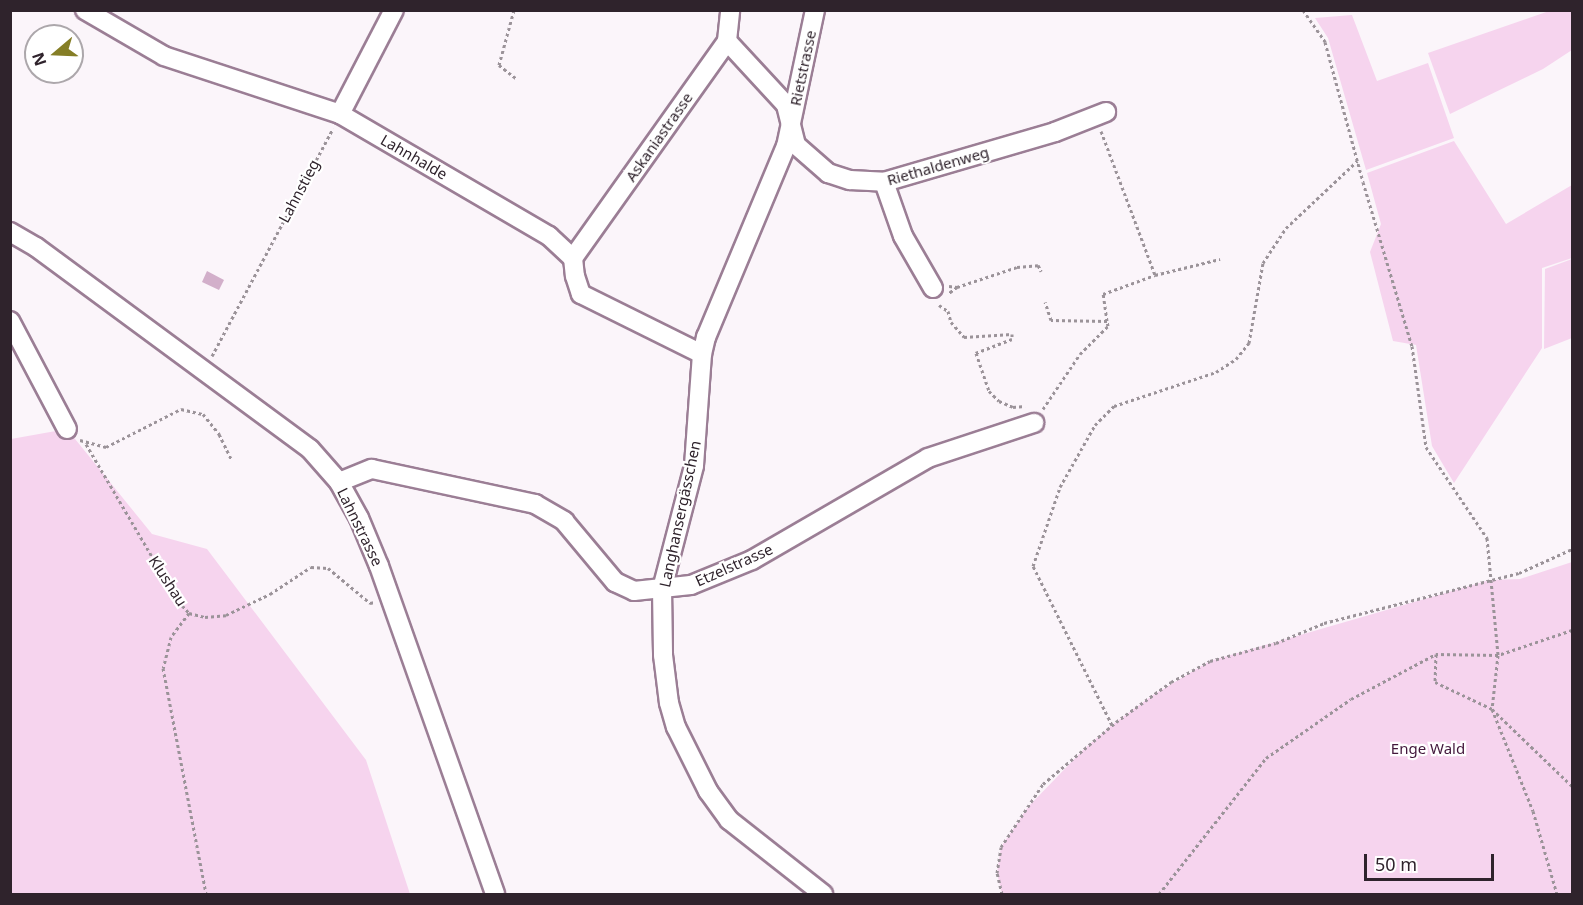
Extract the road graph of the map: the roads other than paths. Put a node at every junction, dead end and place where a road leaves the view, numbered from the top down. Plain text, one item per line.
1 (85, 10) edge
2 (394, 10) edge
3 (730, 10) edge
4 (815, 10) edge
5 (727, 41) junction
6 (340, 114) junction
7 (1101, 114) road end
8 (791, 125) junction
9 (884, 182) junction
10 (10, 232) edge
11 (573, 258) junction
12 (933, 288) road end
13 (10, 321) edge
14 (702, 354) junction
15 (1031, 416) road end
16 (67, 429) road end
17 (339, 482) junction
18 (662, 589) junction
19 (495, 894) edge
20 (823, 894) edge

1 - 6 street, Lahnhalde
2 - 6 street
3 - 5 street, Askaniastrasse
4 - 8 street, Rietstrasse
5 - 8 street, Riethaldenweg
5 - 11 street, Askaniastrasse
6 - 11 street, Lahnhalde
7 - 9 street, Riethaldenweg
8 - 9 street, Riethaldenweg
8 - 14 street, Langhansergässchen
9 - 12 street
10 - 17 street, Lahnstrasse
11 - 14 street
13 - 16 street
14 - 18 street, Langhansergässchen
15 - 18 street, Etzelstrasse
17 - 18 street, Etzelstrasse
17 - 19 street, Lahnstrasse
18 - 20 street, Langhansergässchen

